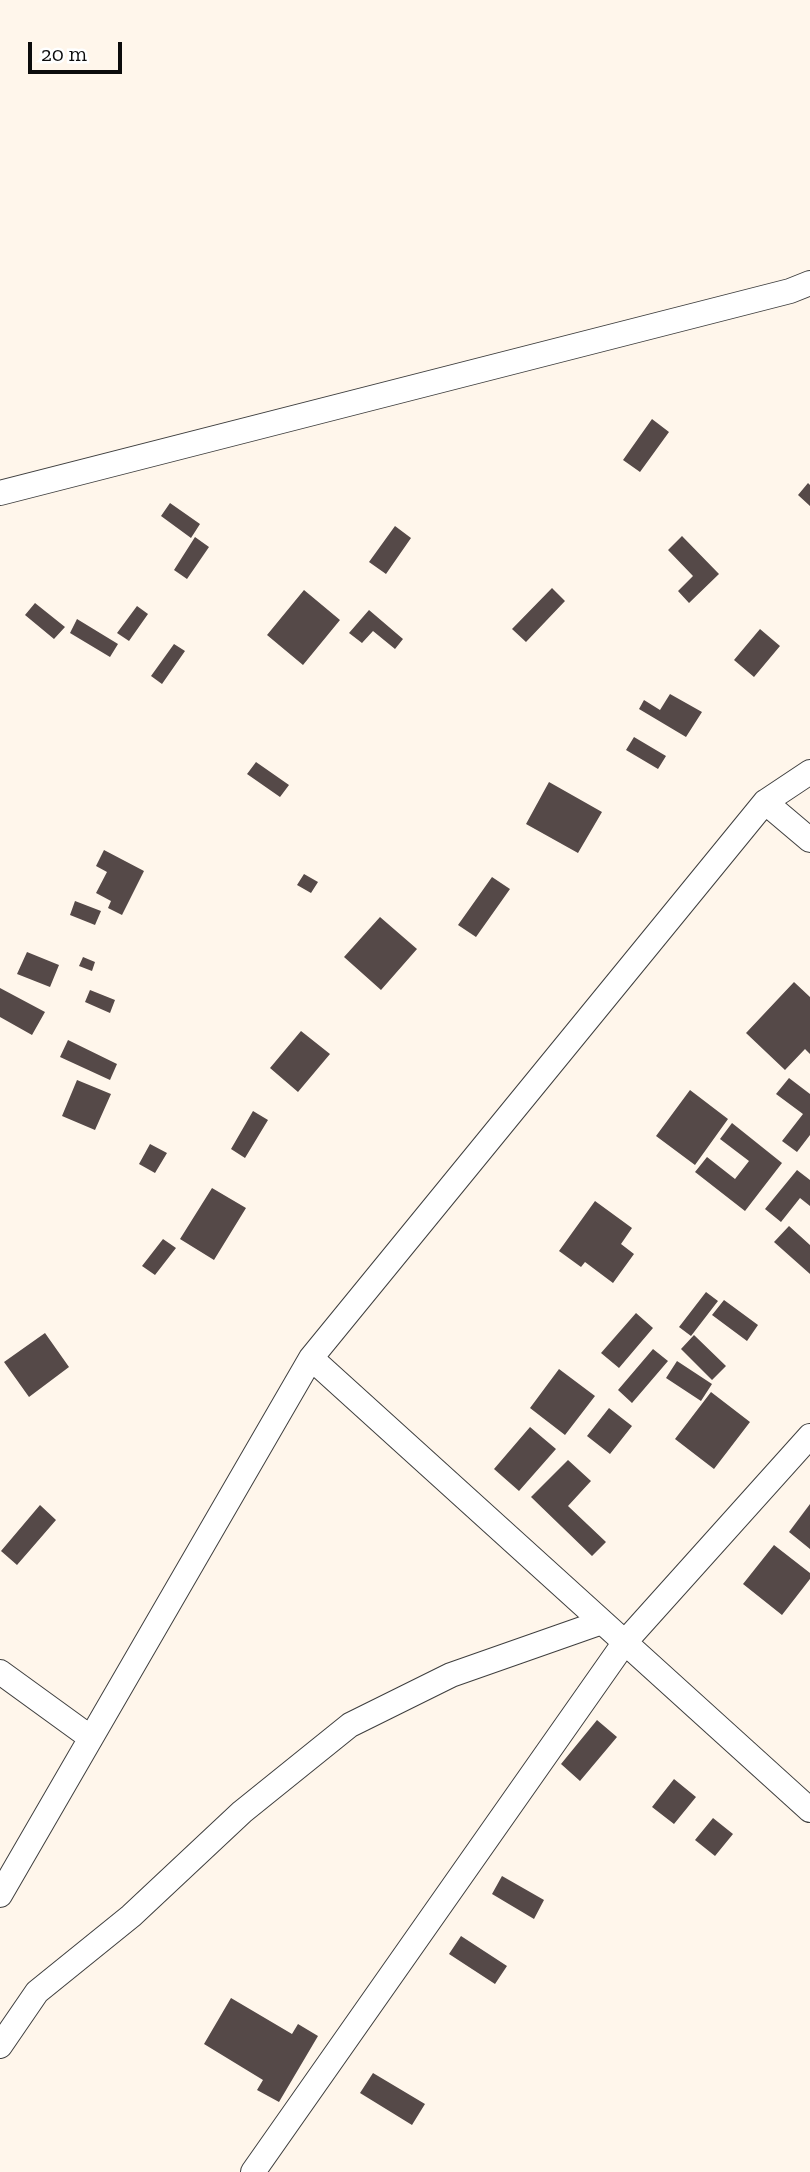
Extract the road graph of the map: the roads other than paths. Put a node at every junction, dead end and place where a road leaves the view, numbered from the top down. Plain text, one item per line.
1 (810, 283) edge
2 (0, 493) edge
3 (810, 772) edge
4 (765, 802) junction
5 (810, 840) edge
6 (311, 1358) junction
7 (810, 1436) edge
8 (602, 1622) junction
9 (625, 1642) junction
10 (0, 1672) edge
11 (91, 1738) junction
12 (810, 1810) edge
13 (0, 1895) edge
14 (0, 2046) edge
15 (253, 2172) edge

1 - 2 street
3 - 4 street
4 - 5 street
4 - 6 street
6 - 8 street
6 - 11 street
7 - 9 street
8 - 9 street
8 - 14 street
9 - 12 street
9 - 15 street
10 - 11 street
11 - 13 street

